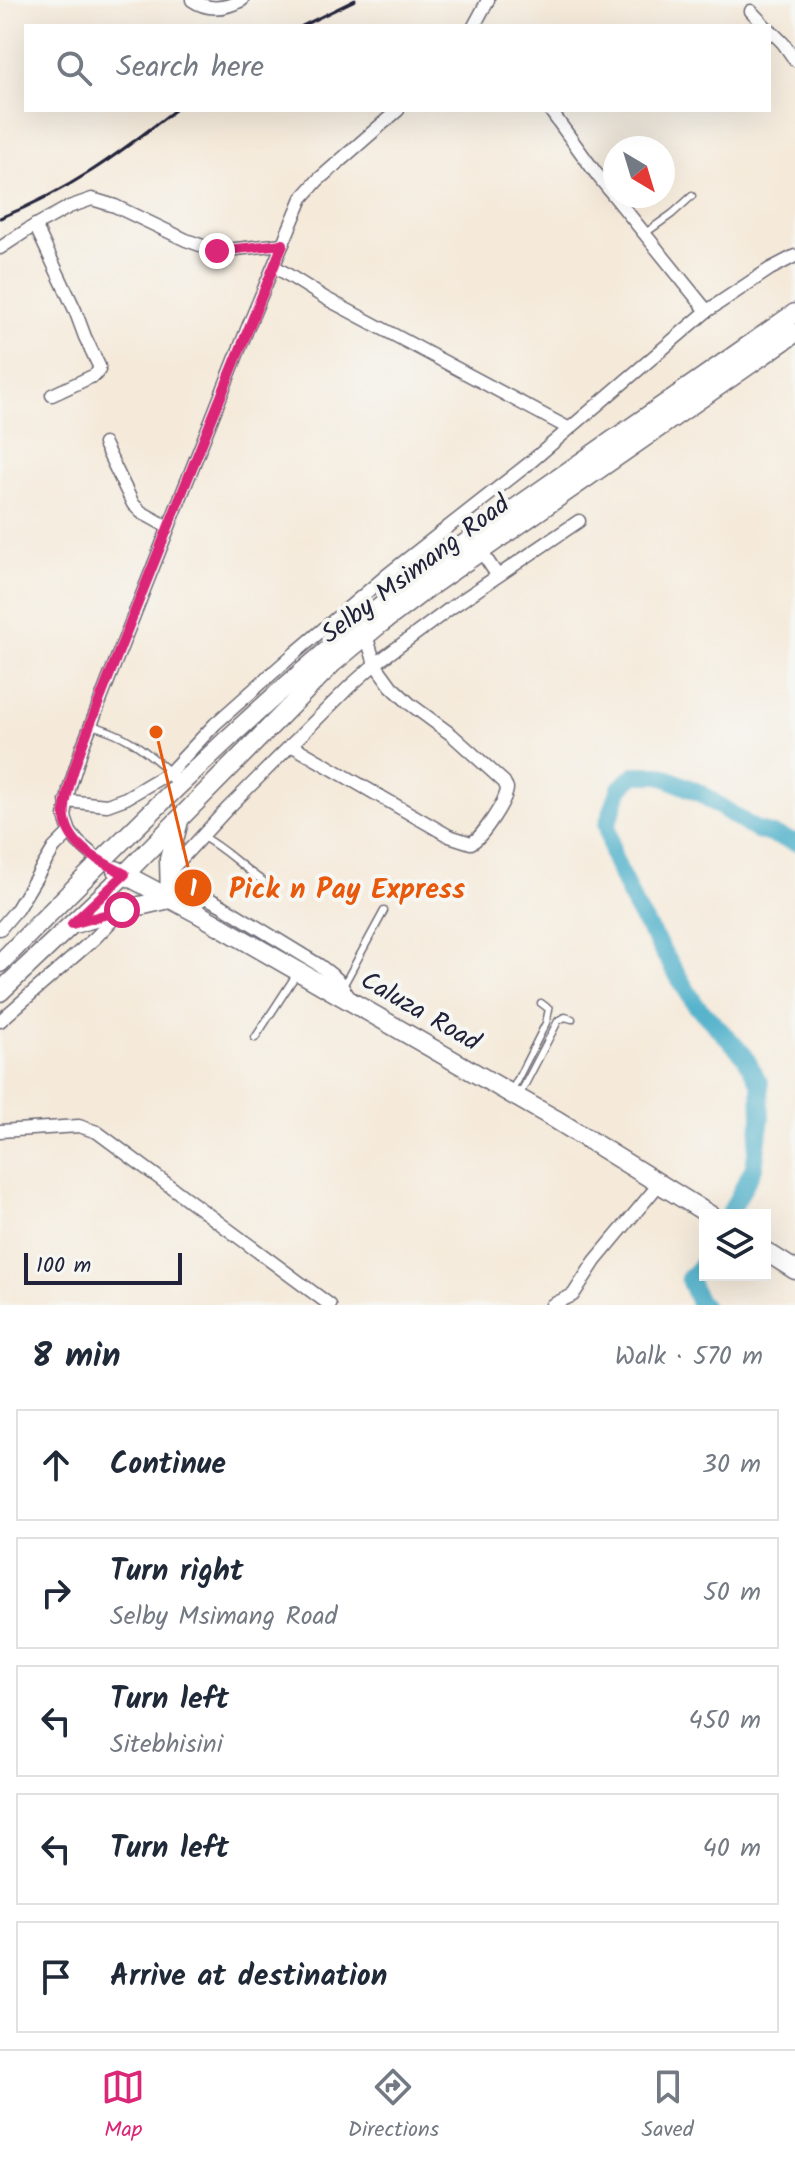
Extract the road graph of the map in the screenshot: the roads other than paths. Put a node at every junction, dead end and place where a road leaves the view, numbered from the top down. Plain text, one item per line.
1 (192, 0) edge
2 (242, 0) edge
3 (488, 0) edge
4 (751, 11) dead end
5 (475, 24) edge
6 (763, 24) edge
7 (771, 32) edge
8 (795, 60) edge
9 (396, 112) edge
10 (551, 112) edge
11 (692, 196) dead end
12 (35, 225) junction
13 (644, 234) junction
14 (283, 244) junction
15 (0, 248) edge
16 (795, 256) edge
17 (274, 266) junction
18 (707, 311) junction
19 (795, 313) edge
20 (795, 333) edge
21 (52, 395) dead end
22 (568, 428) junction
23 (104, 444) dead end
24 (579, 521) dead end
25 (168, 527) junction
26 (481, 551) junction
27 (497, 575) junction
28 (366, 635) junction
29 (375, 664) junction
30 (91, 725) junction
31 (291, 745) junction
32 (174, 780) junction
33 (66, 801) junction
34 (180, 818) junction
35 (70, 832) junction
36 (201, 836) junction
37 (100, 861) junction
38 (125, 874) junction
39 (170, 875) junction
40 (263, 881) dead end
41 (170, 899) junction
42 (122, 910) junction
43 (384, 911) dead end
44 (72, 924) junction
45 (0, 929) edge
46 (0, 963) edge
47 (298, 972) junction
48 (343, 986) junction
49 (0, 992) edge
50 (353, 1003) junction
51 (541, 1003) dead end
52 (572, 1019) dead end
53 (0, 1021) edge
54 (255, 1038) dead end
55 (514, 1095) junction
56 (0, 1131) edge
57 (660, 1183) junction
58 (701, 1209) edge
59 (771, 1255) edge
60 (795, 1270) edge
61 (330, 1305) edge
62 (552, 1305) edge

1 - 2 street
3 - 5 street
4 - 6 street
7 - 8 street
9 - 14 street
10 - 13 street
11 - 13 lane
12 - 14 street
12 - 15 street
12 - 21 street
13 - 18 street
14 - 17 street
16 - 18 street
17 - 22 street
17 - 25 street
18 - 22 street
19 - 32 main road, Selby Msimang Road
20 - 26 main road, Selby Msimang Road
22 - 32 street
23 - 25 street
24 - 27 street
25 - 30 street
26 - 27 street
26 - 28 main road, Selby Msimang Road
27 - 29 street
28 - 29 street
28 - 34 main road, Selby Msimang Road
29 - 31 street
29 - 31 street
30 - 32 lane
30 - 33 street
31 - 36 street
32 - 33 street
32 - 37 main road, Selby Msimang Road
33 - 35 street
34 - 38 main road, Selby Msimang Road
34 - 39 main road
35 - 37 street
35 - 45 street
36 - 39 street
36 - 40 lane
37 - 38 main road, Caluza Road
37 - 46 main road, Selby Msimang Road
38 - 41 main road, Caluza Road
38 - 44 main road, Selby Msimang Road
39 - 41 main road
39 - 48 street
41 - 42 main road
41 - 47 main road, Caluza Road
42 - 44 main road
42 - 53 street
43 - 48 lane
44 - 49 main road, Selby Msimang Road
47 - 50 main road, Caluza Road
47 - 54 lane
48 - 50 street
50 - 55 main road, Caluza Road
51 - 55 lane
52 - 55 lane
55 - 57 main road, Caluza Road
56 - 61 street
57 - 58 main road, Caluza Road
57 - 62 street
59 - 60 main road

